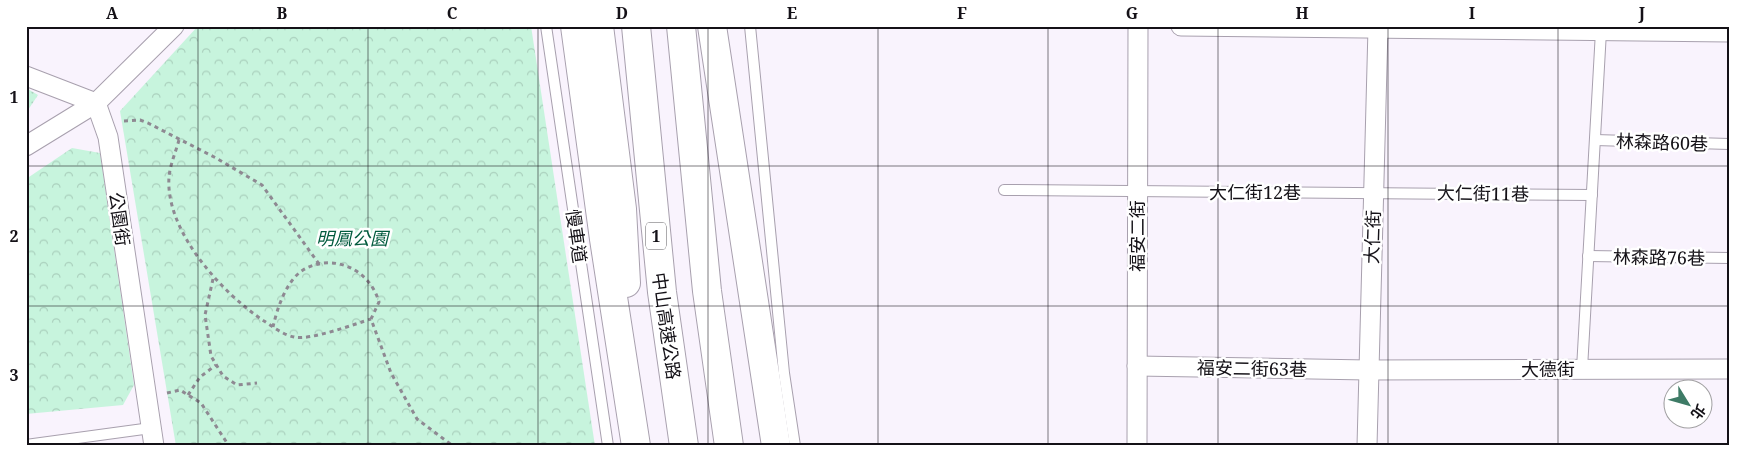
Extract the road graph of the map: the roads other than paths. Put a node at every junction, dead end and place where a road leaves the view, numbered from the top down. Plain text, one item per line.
1 (174, 26) edge
2 (546, 26) edge
3 (575, 26) edge
4 (599, 26) edge
5 (636, 26) edge
6 (682, 26) edge
7 (712, 26) edge
8 (718, 26) edge
9 (750, 26) edge
10 (1138, 26) edge
11 (1181, 26) edge
12 (1378, 28) junction
13 (1602, 31) junction
14 (1729, 32) edge
15 (721, 75) junction
16 (26, 76) edge
17 (96, 103) junction
18 (1595, 140) junction
19 (1729, 144) edge
20 (26, 146) edge
21 (1004, 190) dead end
22 (1138, 191) junction
23 (1373, 192) junction
24 (1592, 195) junction
25 (1588, 256) junction
26 (1729, 258) edge
27 (1137, 366) junction
28 (1582, 369) junction
29 (1729, 369) edge
30 (1368, 370) junction
31 (629, 397) junction
32 (153, 437) edge
33 (26, 445) edge
34 (608, 446) edge
35 (636, 446) edge
36 (684, 446) edge
37 (729, 446) edge
38 (776, 446) edge
39 (794, 446) edge
40 (1137, 446) edge
41 (1367, 446) edge

1 - 17 street
2 - 34 lane, 慢車道
3 - 31 highway
4 - 31 highway
5 - 36 highway, 中山高速公路 / 1
6 - 37 highway
7 - 15 highway
8 - 15 highway
9 - 39 lane
10 - 22 street, 福安二街
11 - 12 street
12 - 13 street
12 - 23 street, 大仁街
13 - 14 street
13 - 18 lane
15 - 38 highway
16 - 17 street
17 - 20 street
17 - 32 street, 公園街
18 - 19 lane, 林森路60巷
18 - 24 lane
21 - 22 lane, 大仁街12巷
22 - 23 lane, 大仁街12巷
22 - 27 street, 福安二街
23 - 24 lane, 大仁街11巷
23 - 30 street, 大仁街
24 - 25 lane
25 - 26 lane, 林森路76巷
25 - 28 lane
27 - 30 street, 福安二街63巷
27 - 40 street, 福安二街
28 - 29 street, 大德街
28 - 30 street, 大德街
30 - 41 street, 大仁街
31 - 35 highway
32 - 33 lane

